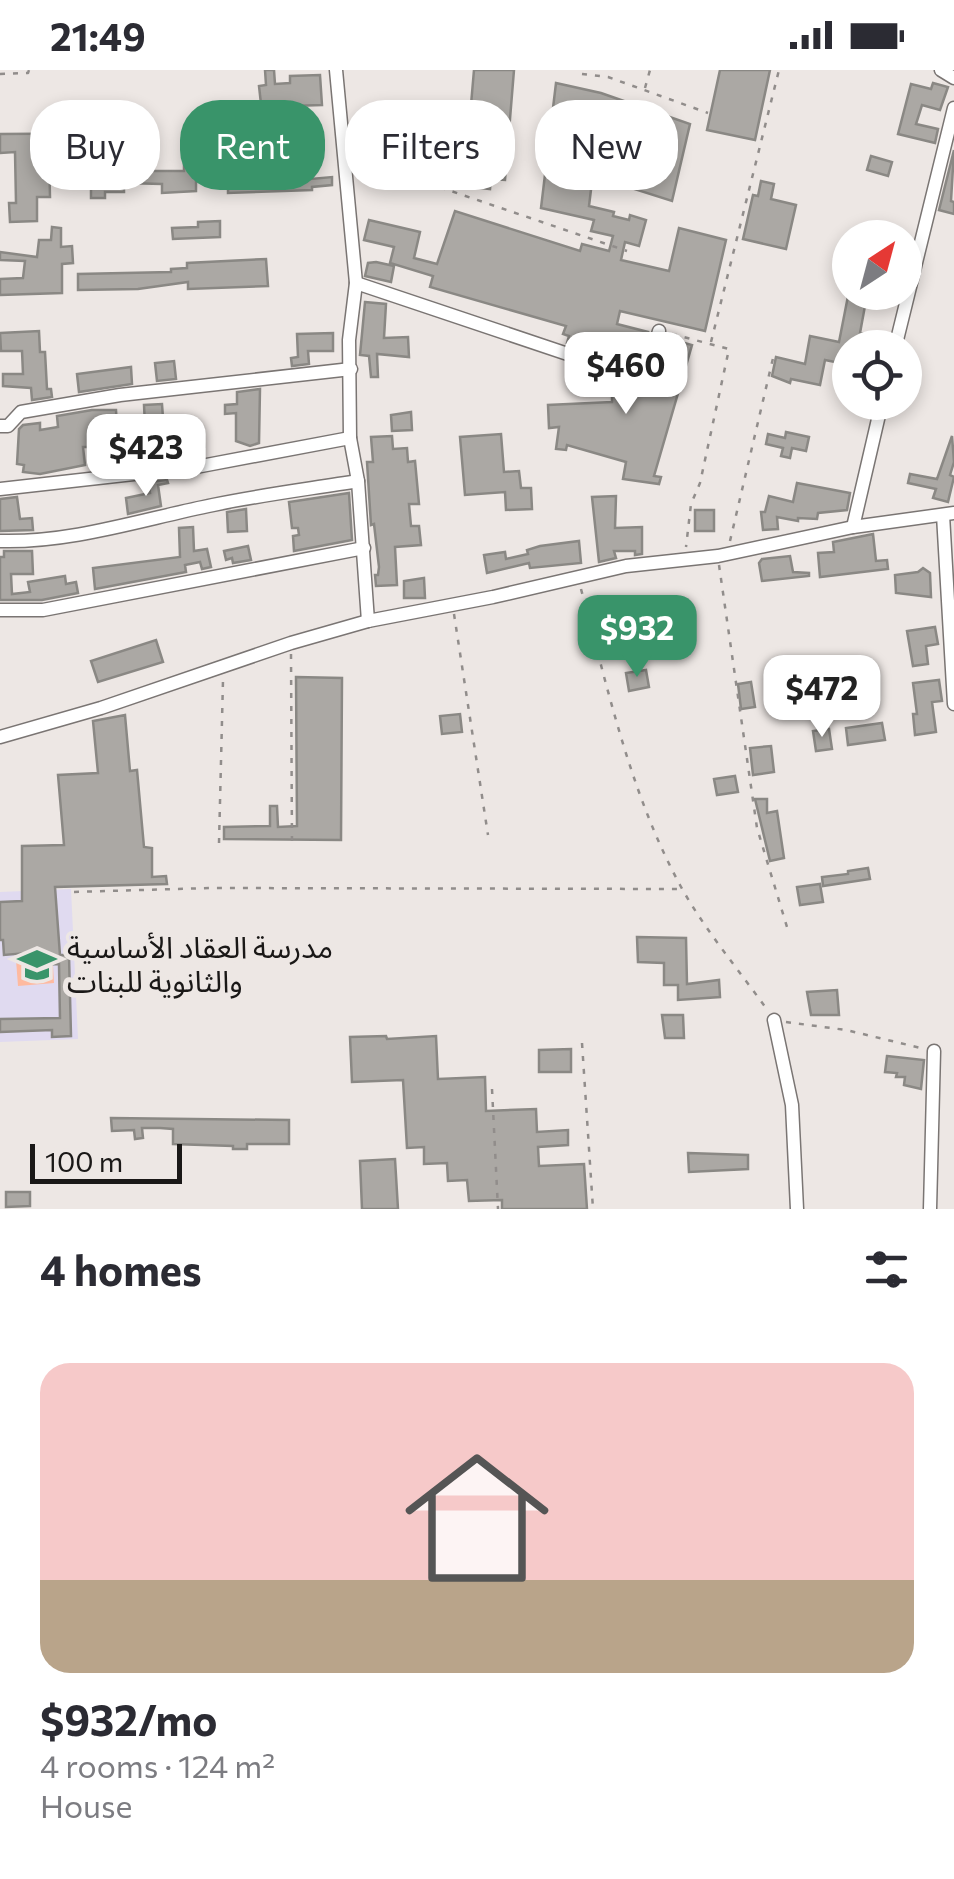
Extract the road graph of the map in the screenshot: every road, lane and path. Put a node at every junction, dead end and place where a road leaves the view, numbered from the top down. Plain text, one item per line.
1 (29, 70) edge
2 (336, 70) edge
3 (650, 70) edge
4 (778, 70) edge
5 (940, 70) edge
6 (0, 74) edge
7 (582, 74) dead end
8 (954, 78) edge
9 (645, 89) junction
10 (954, 108) edge
11 (708, 114) dead end
12 (343, 155) junction
13 (627, 251) dead end
14 (356, 284) junction
15 (899, 330) edge
16 (659, 331) joint
17 (710, 343) junction
18 (774, 354) dead end
19 (351, 370) junction
20 (878, 420) edge
21 (0, 426) edge
22 (350, 438) junction
23 (358, 482) junction
24 (0, 489) edge
25 (948, 514) edge
26 (854, 527) junction
27 (0, 541) edge
28 (364, 548) junction
29 (718, 556) junction
30 (684, 558) junction
31 (578, 578) junction
32 (452, 603) junction
33 (0, 610) edge
34 (368, 621) junction
35 (291, 643) junction
36 (224, 668) junction
37 (954, 704) edge
38 (0, 736) edge
39 (488, 835) dead end
40 (219, 843) dead end
41 (292, 846) dead end
42 (682, 888) junction
43 (74, 892) dead end
44 (786, 927) dead end
45 (774, 1020) junction
46 (582, 1042) dead end
47 (934, 1050) joint
48 (492, 1089) dead end
49 (498, 1209) edge
50 (593, 1209) edge
51 (797, 1209) edge
52 (930, 1209) edge

1 - 6 path
2 - 12 street
3 - 9 path
4 - 17 path
5 - 8 street
7 - 9 path
9 - 11 path
10 - 15 street
12 - 13 path
12 - 14 street
14 - 16 street
14 - 19 street
16 - 17 path
17 - 30 path
18 - 29 path
19 - 21 street
19 - 22 street
20 - 26 street
22 - 23 street
22 - 24 street
23 - 27 street
23 - 28 street
25 - 26 street
25 - 37 street
26 - 29 street
28 - 33 street
28 - 34 street
29 - 30 street
29 - 44 path
30 - 31 street
31 - 32 street
31 - 42 path
32 - 34 street
32 - 39 path
34 - 35 street
35 - 36 street
35 - 41 path
36 - 38 street
36 - 40 path
42 - 43 path
42 - 45 path
45 - 47 path
45 - 51 street
46 - 50 path
47 - 52 street
48 - 49 path

